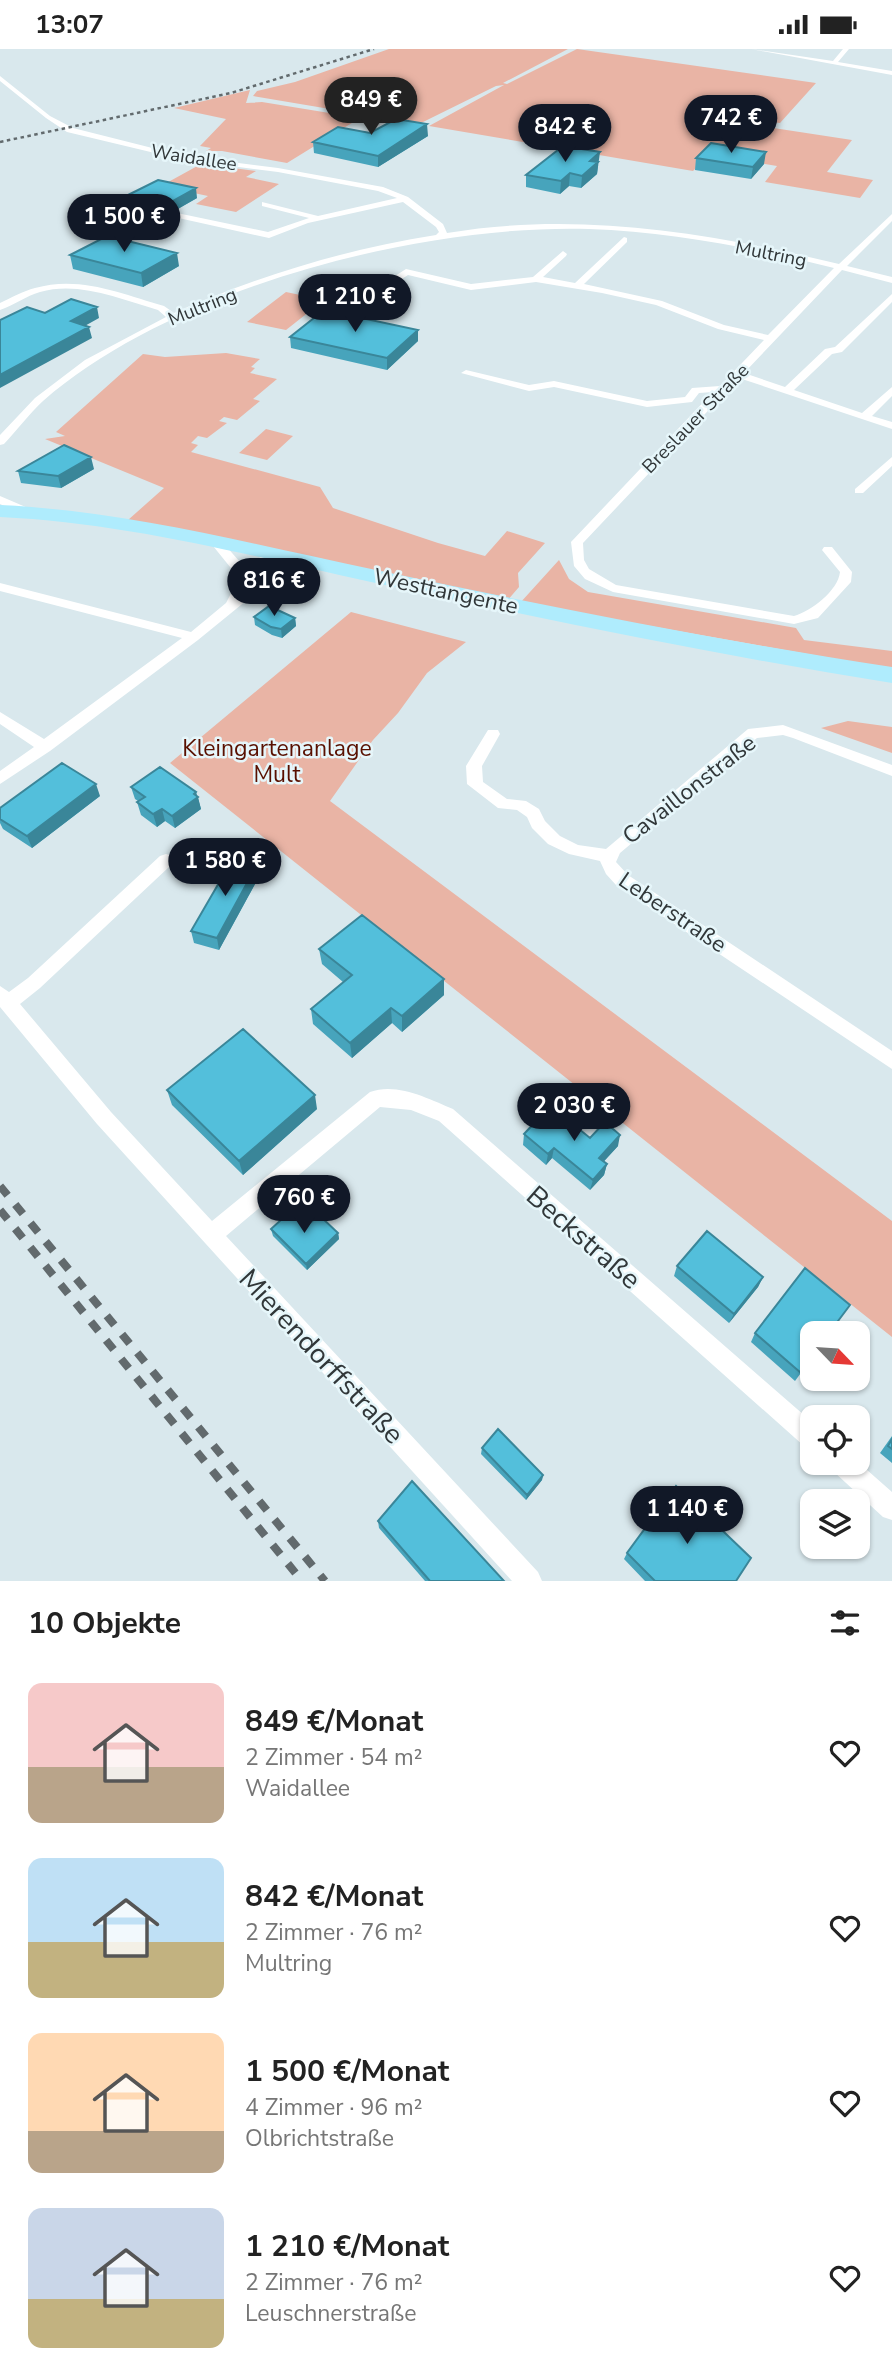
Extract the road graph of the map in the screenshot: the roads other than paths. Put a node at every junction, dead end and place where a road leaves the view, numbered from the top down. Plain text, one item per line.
1 (758, 49) edge
2 (846, 49) edge
3 (834, 63) junction
4 (892, 73) edge
5 (0, 78) edge
6 (405, 199) junction
7 (265, 204) dead end
8 (277, 209) junction
9 (177, 215) dead end
10 (269, 215) dead end
11 (892, 216) edge
12 (426, 217) junction
13 (317, 218) junction
14 (435, 223) junction
15 (482, 231) junction
16 (438, 238) junction
17 (624, 240) dead end
18 (563, 254) dead end
19 (833, 269) junction
20 (387, 277) dead end
21 (536, 279) junction
22 (892, 280) edge
23 (577, 286) junction
24 (892, 287) edge
25 (892, 297) edge
26 (218, 299) junction
27 (150, 305) junction
28 (0, 307) edge
29 (170, 319) junction
30 (771, 339) junction
31 (466, 373) dead end
32 (737, 375) junction
33 (723, 389) junction
34 (892, 390) edge
35 (787, 391) junction
36 (864, 417) junction
37 (892, 426) edge
38 (0, 442) edge
39 (892, 460) edge
40 (859, 491) dead end
41 (0, 500) edge
42 (0, 511) edge
43 (24, 511) junction
44 (215, 541) junction
45 (828, 550) dead end
46 (281, 556) junction
47 (245, 577) junction
48 (0, 587) edge
49 (229, 607) junction
50 (193, 637) junction
51 (768, 656) junction
52 (892, 675) edge
53 (892, 687) edge
54 (0, 717) edge
55 (493, 734) dead end
56 (45, 747) junction
57 (892, 771) edge
58 (0, 779) edge
59 (610, 856) junction
60 (211, 873) dead end
61 (4, 999) edge
62 (892, 1061) edge
63 (211, 1235) junction
64 (800, 1426) edge
65 (855, 1475) edge
66 (892, 1508) edge
67 (528, 1581) edge

1 - 3 street
2 - 3 street
3 - 4 street
5 - 6 street, Waidallee
6 - 12 street, Waidallee
6 - 13 street
7 - 8 street
8 - 10 street
8 - 13 street
9 - 13 street
11 - 19 street, Breslauer Straße
12 - 14 street, Waidallee
12 - 16 street, Waidallee
14 - 15 street, Waidallee
14 - 16 street
15 - 16 street, Multring
15 - 19 street, Multring
16 - 19 street, Multring
16 - 26 street, Multring
17 - 23 street
18 - 21 street
19 - 22 street, Multring
19 - 24 street, Multring
19 - 30 street, Breslauer Straße
20 - 21 street
21 - 23 street
23 - 30 street
25 - 35 street
26 - 27 street
26 - 29 street, Multring
27 - 28 street
27 - 29 street
29 - 38 street, Multring
30 - 32 street, Breslauer Straße
31 - 33 street
32 - 33 street, Breslauer Straße
32 - 35 street
33 - 45 street, Breslauer Straße
34 - 36 street
35 - 36 street
36 - 37 street
39 - 40 street
41 - 43 street
42 - 43 main road, Westtangente
43 - 44 main road, Westtangente
44 - 46 main road, Westtangente
44 - 47 street
46 - 47 street
46 - 49 street
46 - 51 main road, Westtangente
47 - 49 street
48 - 50 street
49 - 50 street
50 - 56 street
51 - 52 main road, Westtangente
51 - 53 main road
54 - 56 street
55 - 59 street, Leberstraße
56 - 58 street
57 - 59 street, Cavaillonstraße
59 - 62 street, Leberstraße
60 - 61 street, Mierendorffstraße
61 - 63 street, Mierendorffstraße
63 - 64 street, Beckstraße
63 - 67 street, Mierendorffstraße
65 - 66 street

